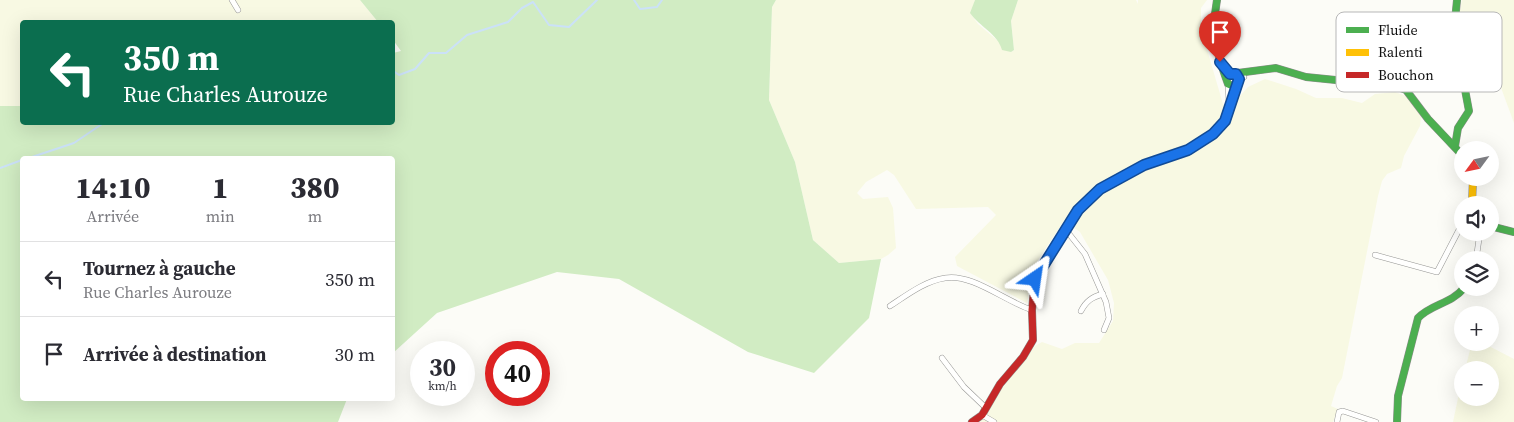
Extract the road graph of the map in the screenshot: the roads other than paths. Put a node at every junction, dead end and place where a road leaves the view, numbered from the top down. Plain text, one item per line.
1 (232, 0) edge
2 (1217, 0) edge
3 (238, 10) dead end
4 (1254, 71) junction
5 (1230, 77) junction
6 (1336, 80) edge
7 (1240, 82) junction
8 (1405, 92) edge
9 (1466, 92) edge
10 (1229, 104) junction
11 (1456, 141) edge
12 (1454, 145) edge
13 (1499, 227) edge
14 (1066, 230) junction
15 (1514, 232) edge
16 (1454, 239) edge
17 (1375, 255) dead end
18 (1103, 294) junction
19 (1458, 296) edge
20 (890, 306) dead end
21 (1032, 310) junction
22 (1081, 311) dead end
23 (1104, 330) dead end
24 (942, 358) dead end
25 (984, 411) junction
26 (972, 422) edge
27 (994, 422) edge
28 (1337, 422) edge
29 (1376, 422) edge
30 (1398, 422) edge

1 - 3 street
2 - 5 street
4 - 5 street
4 - 6 street
4 - 7 street
5 - 7 street
5 - 10 street
7 - 10 street
8 - 12 street
9 - 11 street
10 - 14 street
13 - 15 street
14 - 18 street
14 - 21 street
16 - 17 street
18 - 22 street
18 - 23 street
19 - 30 street
20 - 21 street
21 - 25 street
24 - 25 street
25 - 26 street
25 - 27 street
28 - 29 street

